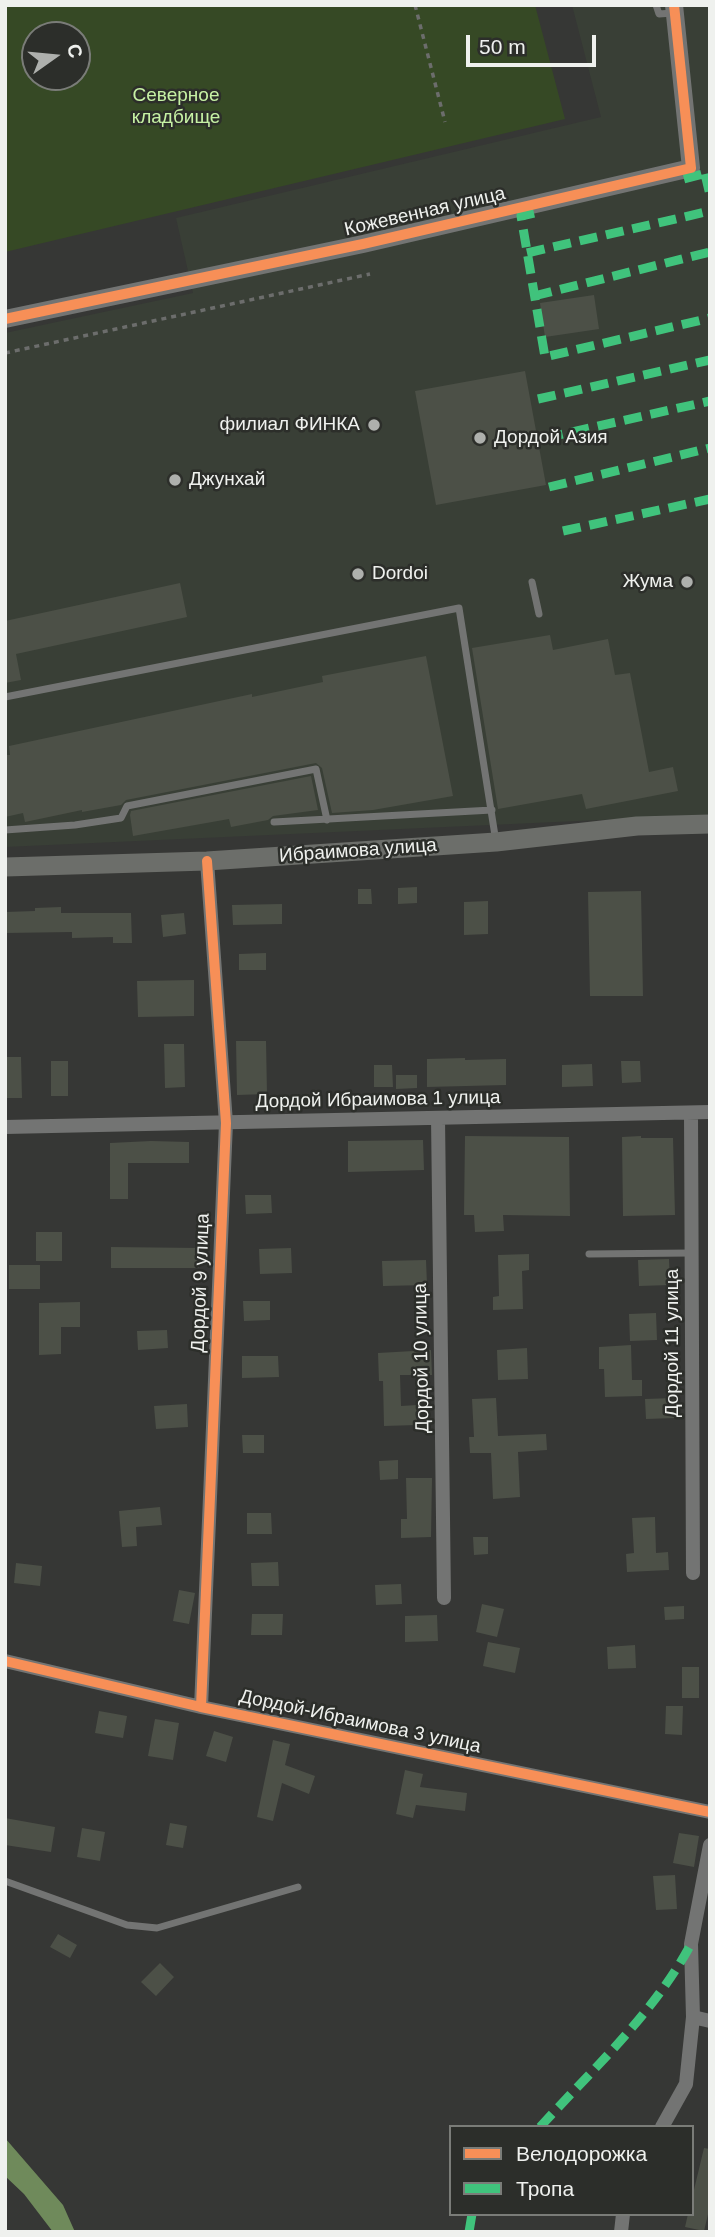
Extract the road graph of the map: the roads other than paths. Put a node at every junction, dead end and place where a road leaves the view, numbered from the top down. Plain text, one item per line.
1 (656, 5) edge
2 (674, 9) edge
3 (5, 319) edge
4 (532, 582) dead end
5 (539, 614) dead end
6 (5, 697) edge
7 (492, 810) junction
8 (327, 820) junction
9 (274, 822) dead end
10 (710, 824) edge
11 (5, 830) edge
12 (496, 842) junction
13 (207, 861) junction
14 (5, 867) edge
15 (710, 1112) edge
16 (691, 1113) junction
17 (438, 1118) junction
18 (226, 1123) junction
19 (5, 1127) edge
20 (691, 1253) junction
21 (589, 1254) dead end
22 (693, 1573) dead end
23 (444, 1598) dead end
24 (5, 1661) edge
25 (201, 1707) junction
26 (710, 1812) edge
27 (710, 1845) edge
28 (5, 1881) edge
29 (298, 1886) dead end
30 (693, 2017) junction
31 (710, 2021) edge
32 (663, 2125) edge

1 - 2 lane
2 - 3 street, Кожевенная улица
4 - 5 lane
6 - 7 lane
7 - 8 lane
7 - 12 lane
8 - 9 lane
8 - 11 lane
10 - 12 main road, Ибраимова улица
12 - 13 main road, Ибраимова улица
13 - 14 main road, Ибраимова улица
13 - 18 street, Дордой 9 улица
15 - 16 street, Дордой Ибраимова 1 улица
16 - 17 street, Дордой Ибраимова 1 улица
16 - 20 street, Дордой 11 улица
17 - 18 street, Дордой Ибраимова 1 улица
17 - 23 street, Дордой 10 улица
18 - 19 street, Дордой Ибраимова 1 улица
18 - 25 street, Дордой 9 улица
20 - 21 lane
20 - 22 street, Дордой 11 улица
24 - 25 street, Дордой-Ибраимова 3 улица
25 - 26 street, Дордой-Ибраимова 3 улица
27 - 30 street
28 - 29 lane
30 - 31 street
30 - 32 street

